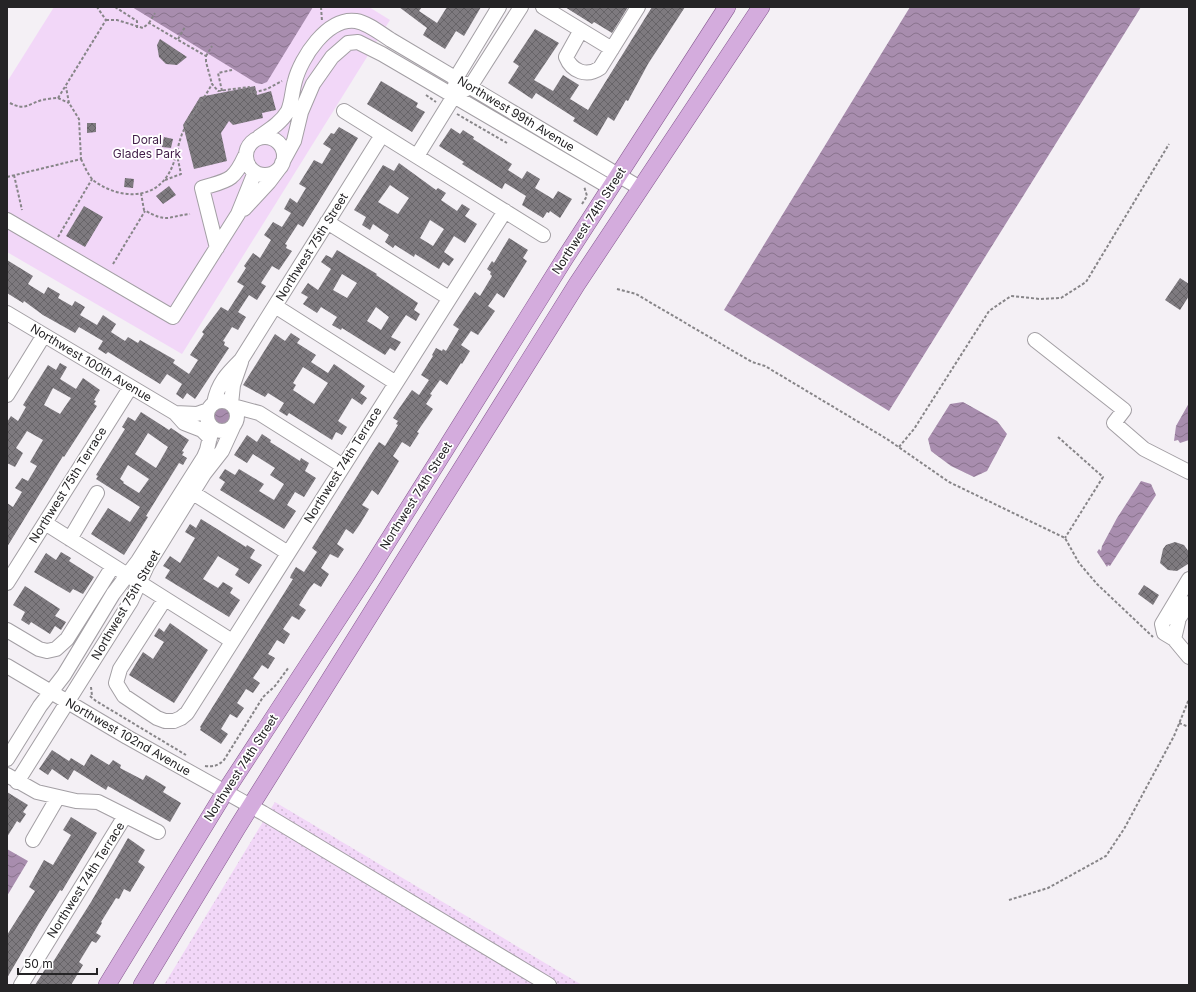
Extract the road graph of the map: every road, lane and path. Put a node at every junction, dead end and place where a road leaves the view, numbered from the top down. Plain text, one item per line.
1 (97, 7) edge
2 (521, 7) edge
3 (543, 7) edge
4 (638, 7) edge
5 (727, 7) edge
6 (761, 7) edge
7 (117, 8) edge
8 (498, 9) edge
9 (155, 13) dead end
10 (106, 20) junction
11 (512, 21) junction
12 (150, 23) junction
13 (185, 27) dead end
14 (137, 28) junction
15 (581, 30) junction
16 (178, 39) junction
17 (391, 40) junction
18 (212, 46) dead end
19 (612, 49) junction
20 (382, 54) junction
21 (206, 56) junction
22 (232, 70) dead end
23 (285, 78) dead end
24 (456, 78) junction
25 (212, 84) junction
26 (66, 86) junction
27 (470, 87) junction
28 (222, 90) junction
29 (425, 94) dead end
30 (454, 96) junction
31 (58, 98) junction
32 (10, 103) dead end
33 (69, 103) junction
34 (447, 108) junction
35 (344, 111) dead end
36 (382, 134) junction
37 (259, 137) junction
38 (1169, 144) dead end
39 (512, 145) dead end
40 (177, 154) junction
41 (245, 156) junction
42 (416, 156) junction
43 (81, 159) junction
44 (281, 166) junction
45 (255, 172) junction
46 (14, 175) junction
47 (7, 177) edge
48 (92, 179) junction
49 (164, 180) junction
50 (615, 182) junction
51 (584, 185) dead end
52 (640, 188) junction
53 (141, 193) junction
54 (22, 210) dead end
55 (579, 210) dead end
56 (145, 211) junction
57 (504, 211) junction
58 (190, 214) dead end
59 (238, 214) junction
60 (7, 220) edge
61 (327, 222) junction
62 (543, 235) dead end
63 (52, 247) junction
64 (217, 248) junction
65 (113, 264) dead end
66 (617, 289) dead end
67 (449, 298) junction
68 (275, 306) junction
69 (7, 313) edge
70 (44, 336) junction
71 (1035, 340) dead end
72 (241, 360) junction
73 (396, 383) junction
74 (130, 388) junction
75 (7, 395) edge
76 (232, 405) junction
77 (211, 406) junction
78 (175, 413) junction
79 (267, 419) junction
80 (234, 425) junction
81 (211, 433) junction
82 (1058, 437) dead end
83 (899, 448) junction
84 (343, 466) junction
85 (1189, 472) edge
86 (98, 493) dead end
87 (193, 493) junction
88 (45, 523) junction
89 (1065, 538) junction
90 (70, 539) junction
91 (288, 553) junction
92 (113, 566) junction
93 (134, 579) junction
94 (1189, 579) edge
95 (7, 583) edge
96 (165, 599) junction
97 (1189, 603) edge
98 (107, 604) junction
99 (123, 614) junction
100 (7, 630) edge
101 (1154, 638) dead end
102 (1174, 639) junction
103 (232, 641) junction
104 (1189, 657) edge
105 (291, 664) dead end
106 (7, 666) edge
107 (51, 692) junction
108 (90, 696) dead end
109 (1189, 699) edge
110 (68, 702) junction
111 (1179, 723) junction
112 (1189, 727) edge
113 (191, 758) dead end
114 (7, 759) edge
115 (204, 766) dead end
116 (12, 778) edge
117 (225, 792) junction
118 (58, 797) junction
119 (250, 806) junction
120 (125, 816) junction
121 (158, 832) dead end
122 (33, 840) dead end
123 (1009, 900) dead end
124 (21, 985) edge
125 (107, 985) edge
126 (142, 985) edge
127 (549, 985) edge

1 - 10 path
2 - 11 street
3 - 15 street
4 - 19 street
5 - 50 main road, Northwest 74th Street
6 - 52 main road, Northwest 74th Street
7 - 14 path
8 - 11 street
8 - 24 street
9 - 12 path
10 - 14 path
10 - 26 path
11 - 27 street
12 - 14 path
12 - 16 path
13 - 16 path
15 - 19 street
15 - 19 street
16 - 21 path
17 - 20 street
17 - 24 street, Northwest 99th Avenue
17 - 37 street, Northwest 99th Avenue
18 - 21 path
20 - 30 street, Northwest 99th Avenue
20 - 44 street, Northwest 99th Avenue
21 - 25 path
22 - 28 path
23 - 28 path
24 - 27 street, Northwest 99th Avenue
24 - 30 street
25 - 28 path
25 - 40 path
26 - 31 path
26 - 33 path
27 - 30 street
27 - 50 street, Northwest 99th Avenue
29 - 34 path
30 - 34 street
30 - 50 street, Northwest 99th Avenue
31 - 32 path
31 - 33 path
33 - 43 path
34 - 39 path
34 - 42 street
35 - 36 street
36 - 42 street
36 - 61 street, Northwest 75th Street
37 - 41 street
37 - 44 street
38 - 83 path
40 - 49 path
40 - 49 path
41 - 45 street
41 - 64 street
42 - 57 street
43 - 46 path
43 - 48 path
44 - 45 street
44 - 59 street, Northwest 99th Avenue
45 - 59 street
46 - 47 path
46 - 54 path
48 - 53 path
48 - 63 path
49 - 53 path
50 - 52 street, Northwest 99th Avenue
50 - 117 main road, Northwest 74th Street
51 - 55 path
52 - 119 main road, Northwest 74th Street
53 - 56 path
56 - 58 path
56 - 65 path
57 - 62 street
57 - 67 street, Northwest 74th Terrace
59 - 64 street
60 - 63 street
61 - 67 street
61 - 68 street, Northwest 75th Street
63 - 64 street
66 - 83 path
67 - 73 street, Northwest 74th Terrace
68 - 72 street, Northwest 75th Street
68 - 73 street
69 - 70 street, Northwest 100th Avenue
70 - 74 street, Northwest 100th Avenue
70 - 75 street
71 - 85 street
72 - 76 street, Northwest 75th Street
72 - 77 street, Northwest 75th Street
73 - 84 street, Northwest 74th Terrace
74 - 78 street, Northwest 100th Avenue
74 - 88 street, Northwest 75th Terrace
76 - 77 street
76 - 79 street
76 - 80 street
77 - 78 street, Northwest 100th Avenue
77 - 81 street
78 - 81 street, Northwest 100th Avenue
79 - 80 street
79 - 84 street
80 - 81 street
80 - 87 street, Northwest 75th Street
81 - 93 street, Northwest 75th Street
82 - 89 path
83 - 89 path
84 - 91 street, Northwest 74th Terrace
86 - 90 street
87 - 91 street
87 - 93 street, Northwest 75th Street
88 - 90 street
88 - 95 street, Northwest 75th Terrace
89 - 101 path
90 - 92 street
91 - 103 street, Northwest 74th Terrace
92 - 93 street
92 - 100 street
93 - 96 street
93 - 98 street, Northwest 75th Street
93 - 99 street, Northwest 75th Street
94 - 102 street
96 - 103 street
96 - 103 street, Northwest 74th Terrace
97 - 102 street
98 - 99 street
98 - 107 street, Northwest 75th Street
99 - 110 street, Northwest 75th Street
102 - 104 street
105 - 115 path
106 - 107 street, Northwest 102nd Avenue
107 - 110 street, Northwest 102nd Avenue
107 - 114 street, Northwest 75th Street
108 - 113 path
109 - 111 path
110 - 116 street, Northwest 75th Street
110 - 117 street, Northwest 102nd Avenue
111 - 112 path
111 - 123 path
116 - 118 street
117 - 119 street, Northwest 102nd Avenue
117 - 125 main road, Northwest 74th Street
118 - 120 street
118 - 122 street
119 - 126 main road, Northwest 74th Street
119 - 127 street, Northwest 102nd Avenue
120 - 121 street
120 - 124 street, Northwest 74th Terrace

